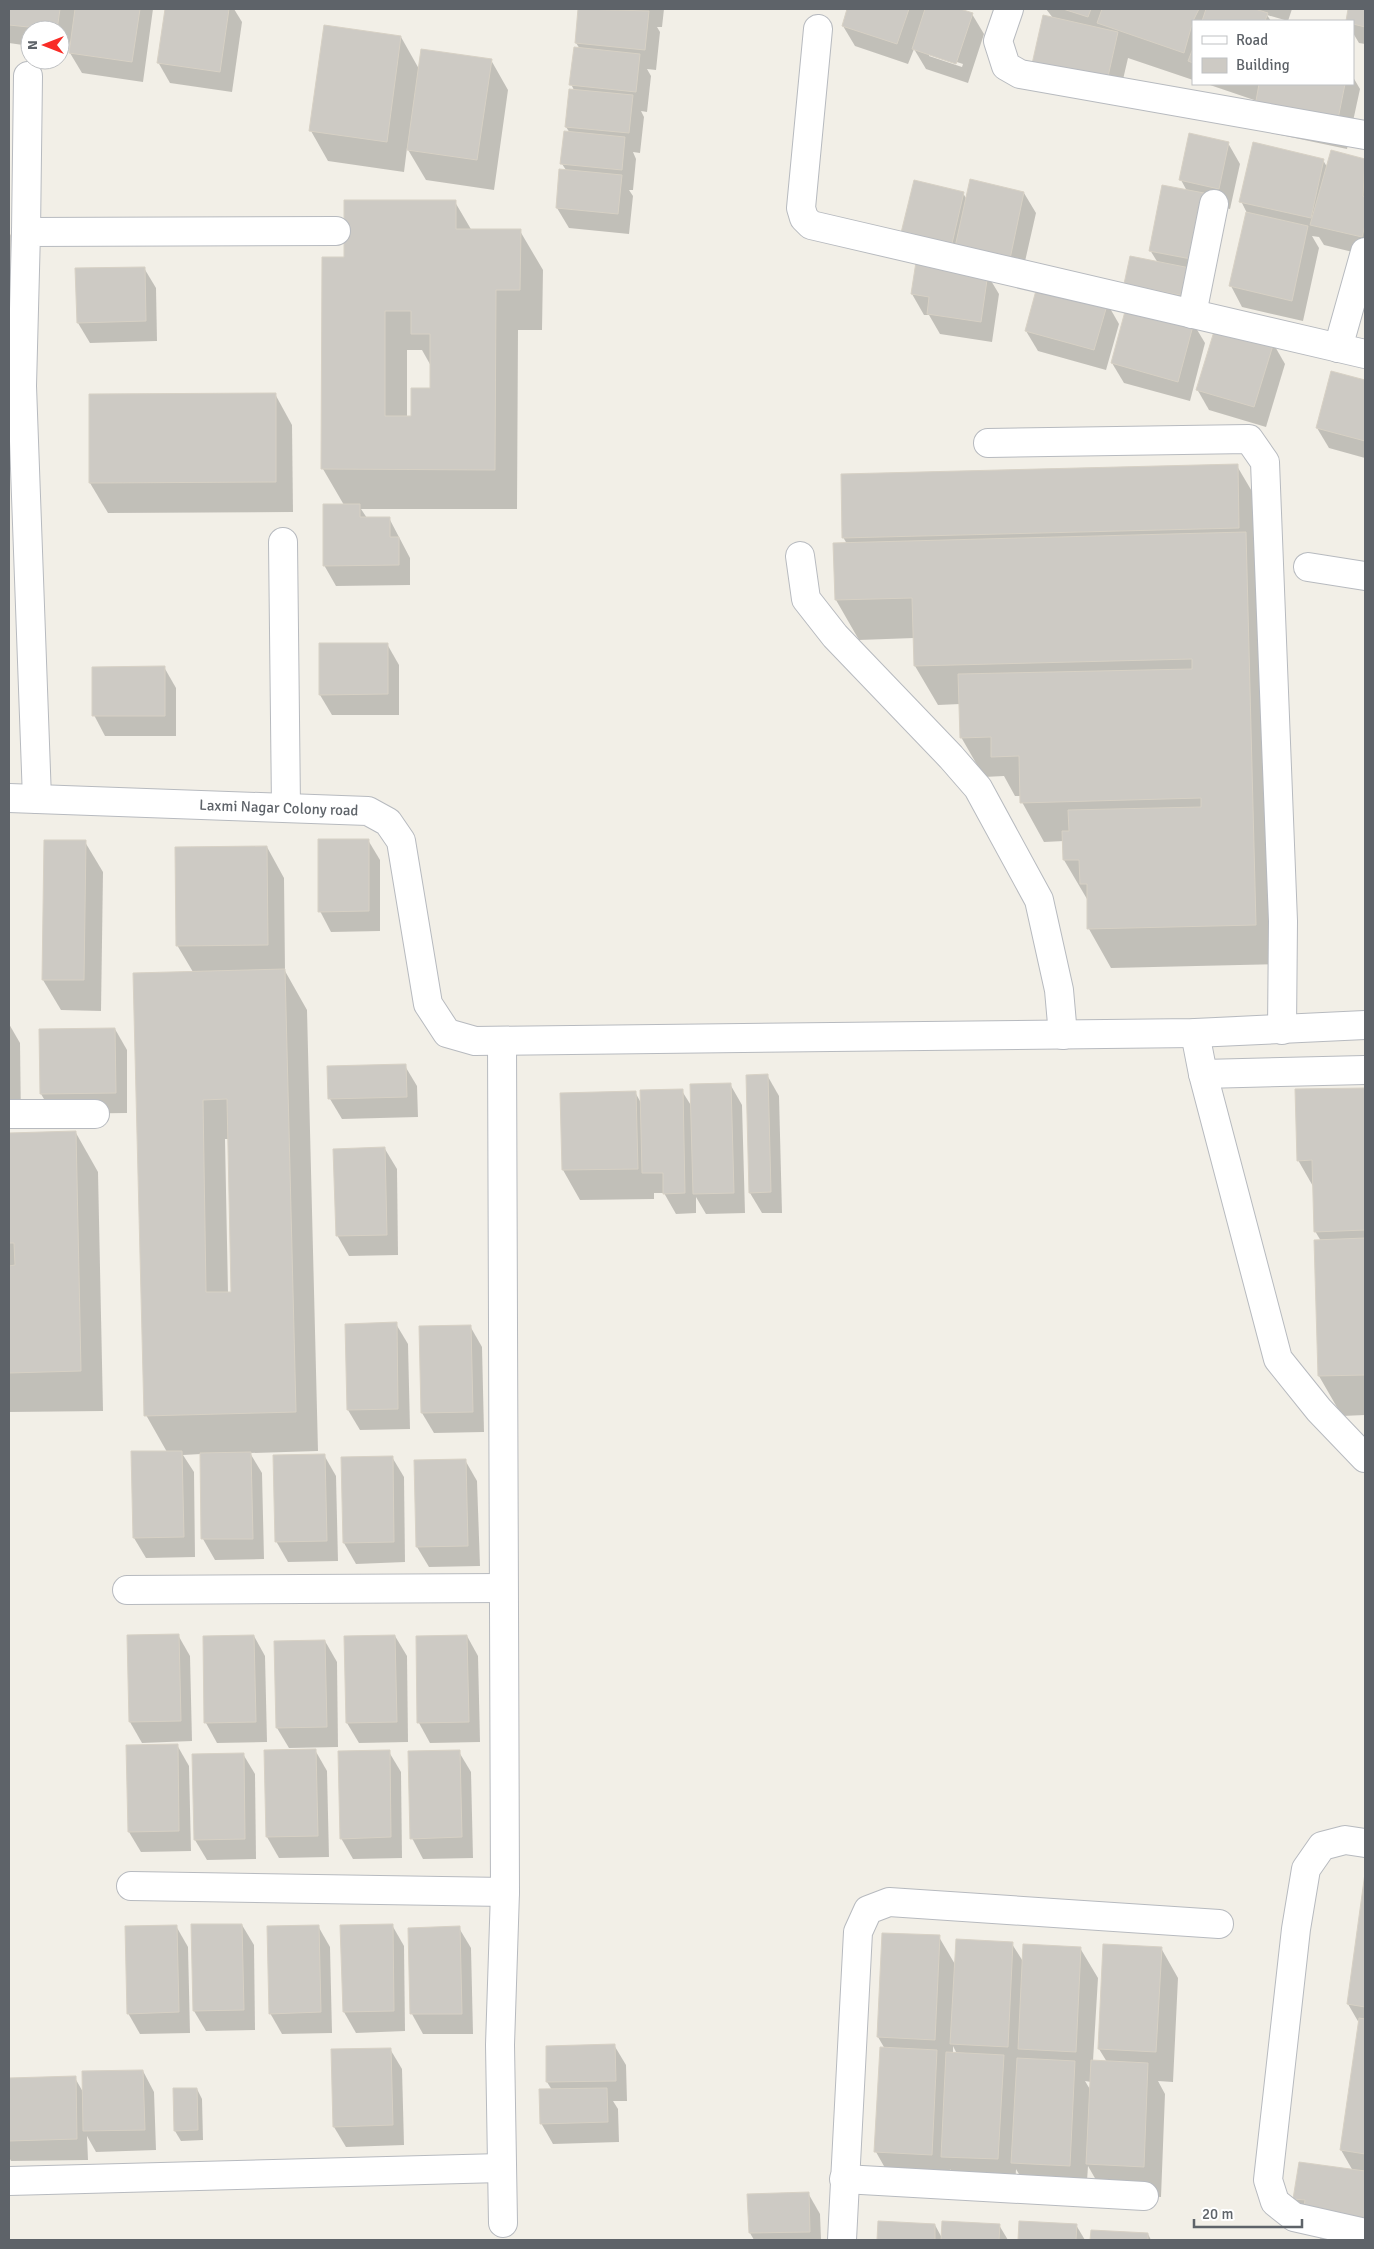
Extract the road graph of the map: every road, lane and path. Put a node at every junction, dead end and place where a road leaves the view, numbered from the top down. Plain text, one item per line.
1 (1009, 9) edge
2 (818, 30) dead end
3 (28, 76) dead end
4 (1365, 136) edge
5 (1214, 204) dead end
6 (336, 231) dead end
7 (26, 232) junction
8 (1365, 252) edge
9 (1192, 314) junction
10 (1338, 348) junction
11 (1365, 354) edge
12 (15, 386) edge
13 (988, 443) dead end
14 (283, 542) dead end
15 (800, 556) dead end
16 (1308, 567) dead end
17 (1365, 576) edge
18 (9, 798) edge
19 (37, 799) junction
20 (286, 807) junction
21 (1365, 1025) edge
22 (1282, 1030) junction
23 (1195, 1033) junction
24 (1063, 1035) junction
25 (502, 1041) junction
26 (1365, 1070) edge
27 (1203, 1074) junction
28 (9, 1114) edge
29 (95, 1114) dead end
30 (1365, 1458) edge
31 (504, 1588) junction
32 (127, 1590) dead end
33 (1365, 1843) edge
34 (131, 1886) dead end
35 (505, 1892) junction
36 (1219, 1924) dead end
37 (500, 2168) junction
38 (844, 2179) junction
39 (9, 2180) edge
40 (1144, 2196) dead end
41 (503, 2223) dead end
42 (1365, 2233) edge
43 (842, 2240) edge

1 - 4 street
2 - 9 street
3 - 7 street
5 - 9 street
6 - 7 street
7 - 12 street
8 - 10 street
9 - 10 street
10 - 11 street
12 - 19 street
13 - 22 street
14 - 20 street
15 - 24 street
16 - 17 street
18 - 19 street, Laxmi Nagar Colony road
19 - 20 street, Laxmi Nagar Colony road
20 - 25 street, Laxmi Nagar Colony road
21 - 22 street, Laxmi Nagar Colony road
22 - 23 street, Laxmi Nagar Colony road
23 - 24 street, Laxmi Nagar Colony road
23 - 27 street
24 - 25 street, Laxmi Nagar Colony road
25 - 31 street
26 - 27 street
27 - 30 street
28 - 29 street
31 - 32 street
31 - 35 street
33 - 42 street
34 - 35 street
35 - 37 street
36 - 38 street
37 - 39 street
37 - 41 street
38 - 40 street
38 - 43 street

